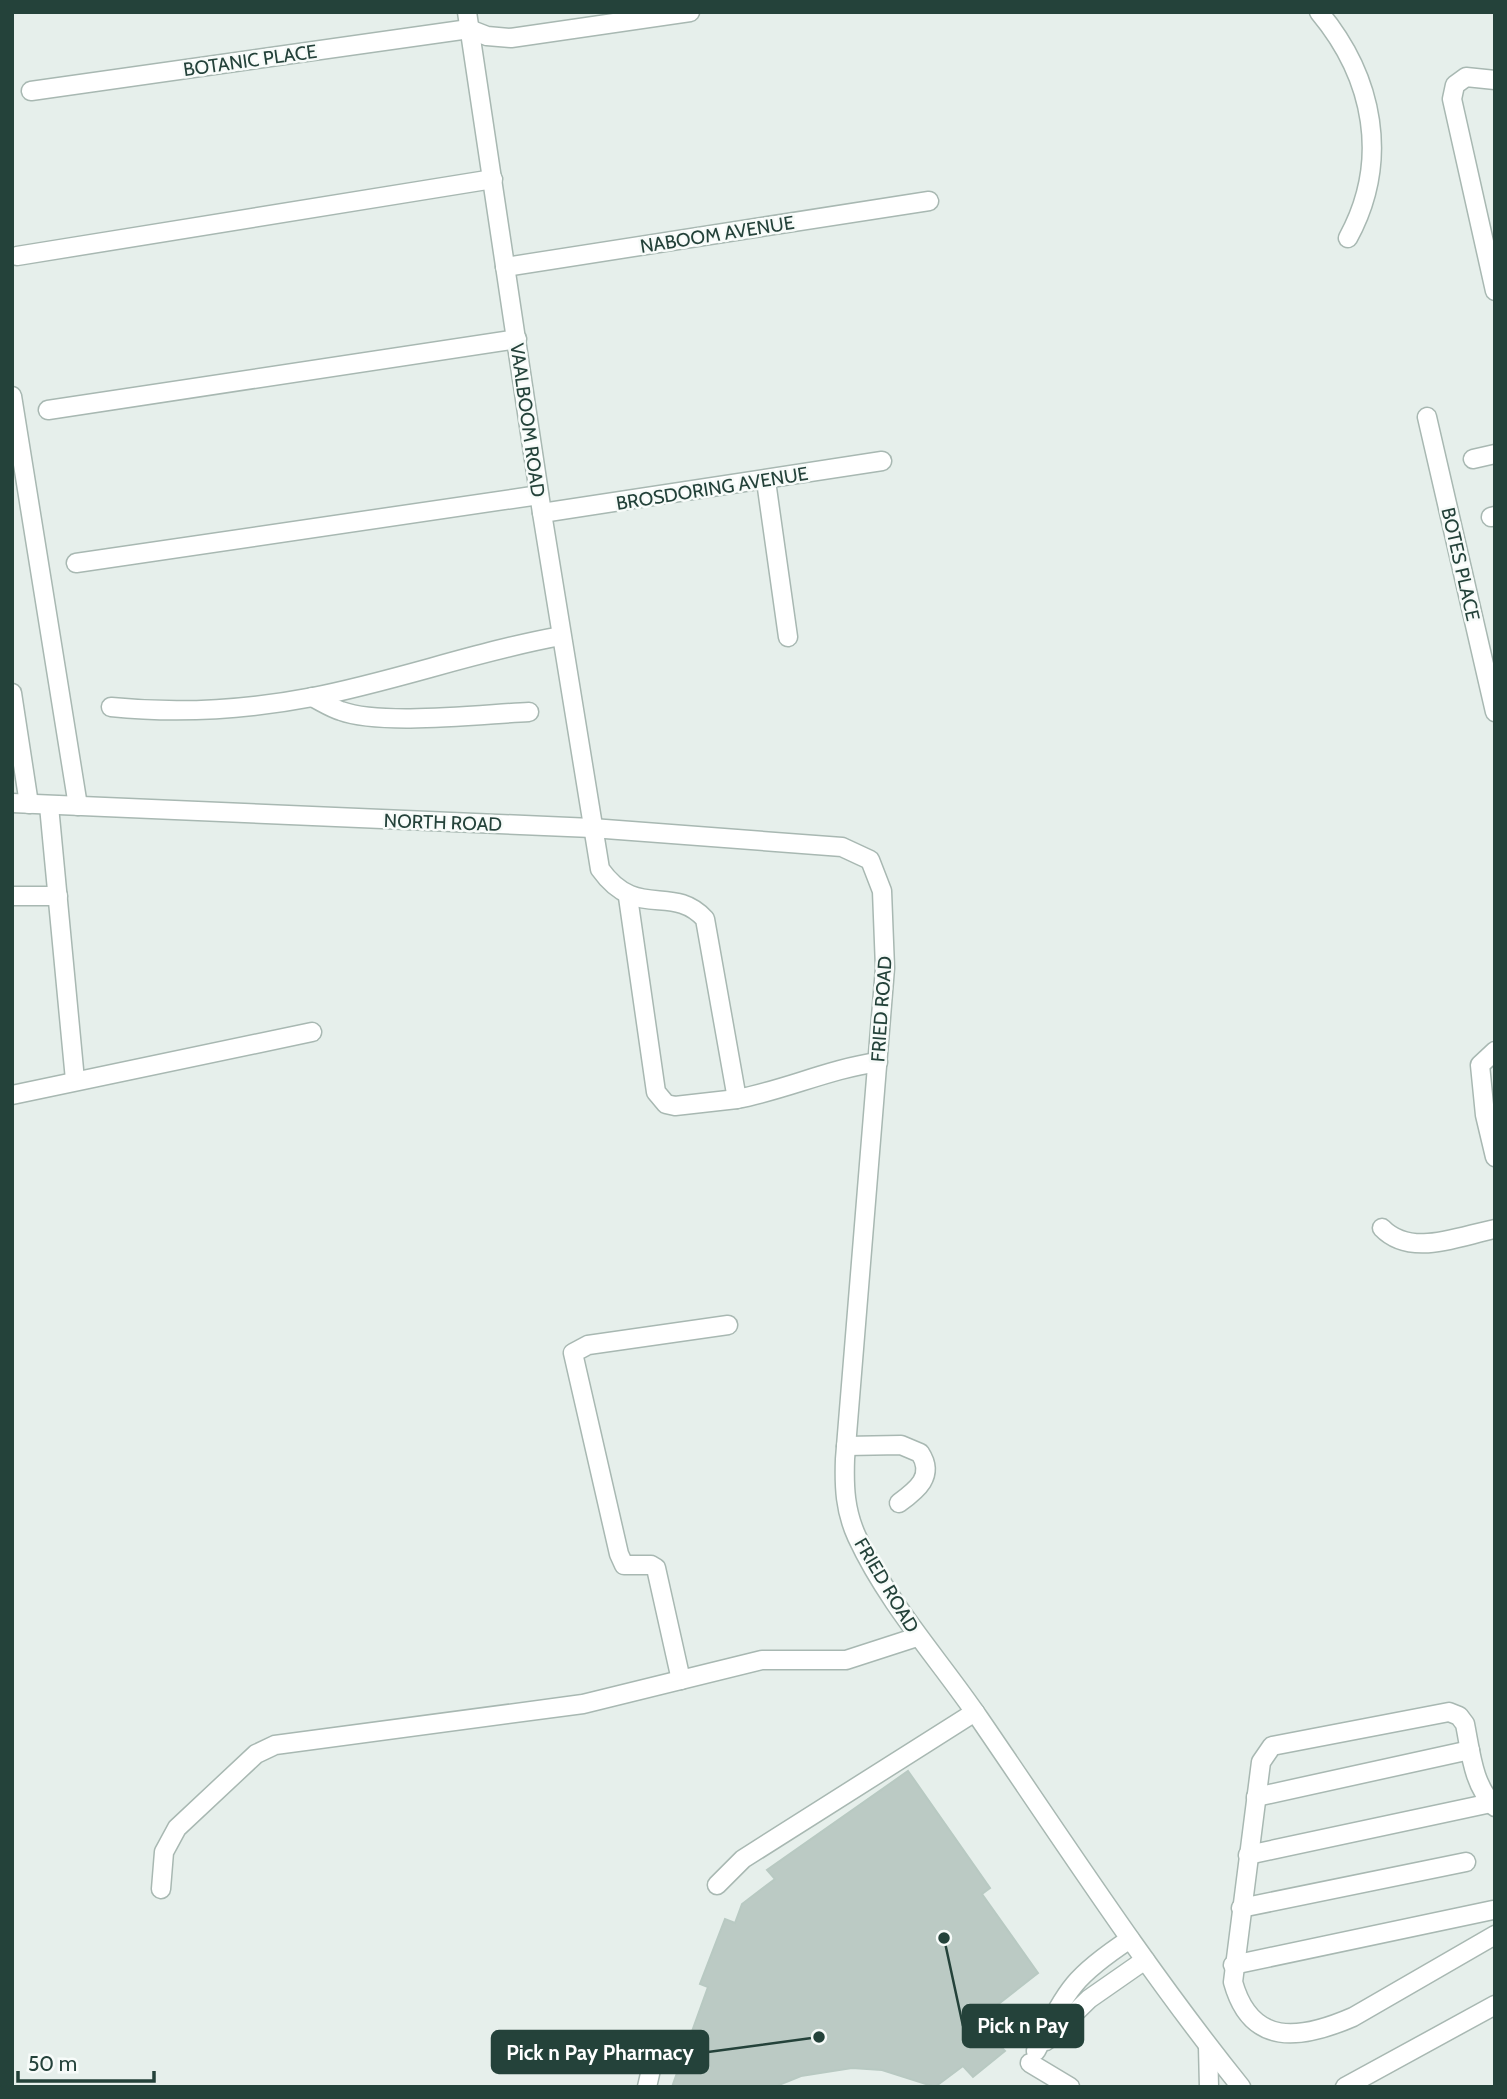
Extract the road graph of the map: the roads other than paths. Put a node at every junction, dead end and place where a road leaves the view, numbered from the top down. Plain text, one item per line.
1 (690, 12) edge
2 (1319, 12) edge
3 (468, 20) edge
4 (1495, 80) edge
5 (31, 91) dead end
6 (493, 179) junction
7 (929, 201) dead end
8 (1348, 238) dead end
9 (16, 257) dead end
10 (505, 267) junction
11 (1495, 291) edge
12 (517, 339) junction
13 (12, 396) edge
14 (48, 410) dead end
15 (1426, 417) dead end
16 (1495, 454) edge
17 (1473, 459) dead end
18 (882, 461) dead end
19 (12, 462) edge
20 (766, 481) junction
21 (539, 495) junction
22 (542, 513) junction
23 (76, 563) dead end
24 (561, 636) junction
25 (789, 637) dead end
26 (12, 694) edge
27 (312, 697) junction
28 (111, 707) dead end
29 (529, 712) dead end
30 (1495, 712) edge
31 (18, 773) edge
32 (21, 804) edge
33 (65, 806) junction
34 (592, 828) junction
35 (870, 860) joint
36 (12, 896) edge
37 (58, 896) junction
38 (628, 897) junction
39 (312, 1032) dead end
40 (1495, 1051) edge
41 (878, 1062) junction
42 (75, 1080) junction
43 (12, 1095) edge
44 (737, 1099) junction
45 (1495, 1157) edge
46 (1382, 1228) dead end
47 (1495, 1229) edge
48 (728, 1325) dead end
49 (846, 1446) junction
50 (899, 1503) dead end
51 (918, 1637) junction
52 (681, 1680) junction
53 (975, 1712) junction
54 (1470, 1750) junction
55 (1256, 1797) junction
56 (1493, 1805) edge
57 (1248, 1855) junction
58 (1466, 1863) dead end
59 (717, 1885) dead end
60 (161, 1889) dead end
61 (1241, 1908) junction
62 (1494, 1910) edge
63 (1495, 1935) edge
64 (1130, 1939) junction
65 (1145, 1960) junction
66 (1233, 1965) junction
67 (1495, 2005) edge
68 (1208, 2046) junction
69 (1030, 2063) dead end
70 (652, 2065) dead end
71 (647, 2087) edge
72 (1070, 2087) edge
73 (1209, 2087) edge
74 (1241, 2087) edge
75 (1345, 2087) edge

1 - 3 street
2 - 8 street
3 - 5 street, BOTANIC PLACE
3 - 6 street, VAALBOOM ROAD
4 - 11 street
6 - 9 street
6 - 10 street, VAALBOOM ROAD
7 - 10 street, NABOOM AVENUE
10 - 12 street, VAALBOOM ROAD
12 - 14 street
12 - 21 street, VAALBOOM ROAD
13 - 33 street
15 - 30 street, BOTES PLACE
16 - 17 street
18 - 20 street, BROSDORING AVENUE
19 - 33 street
20 - 22 street, BROSDORING AVENUE
20 - 25 street
21 - 22 street, VAALBOOM ROAD
21 - 23 street
22 - 24 street, VAALBOOM ROAD
24 - 27 street
24 - 34 street, VAALBOOM ROAD
26 - 31 street
27 - 28 street
27 - 29 street
31 - 32 street
32 - 33 street, NORTH ROAD
33 - 34 street, NORTH ROAD
33 - 37 street
34 - 35 street, NORTH ROAD
34 - 38 street, VAALBOOM ROAD
35 - 41 street, FRIED ROAD
36 - 37 street
37 - 42 street
38 - 44 street
38 - 44 street
39 - 42 street
40 - 45 street
41 - 44 street
41 - 49 street, FRIED ROAD
42 - 43 street
46 - 47 street
48 - 52 street
49 - 50 street
49 - 51 street, FRIED ROAD
51 - 52 street
51 - 53 street, FRIED ROAD
52 - 60 street
53 - 59 street
53 - 64 street, FRIED ROAD
54 - 55 street
54 - 55 street
54 - 56 street
55 - 57 street
56 - 57 street
57 - 61 street
58 - 61 street
61 - 66 street
62 - 66 street
63 - 66 street
64 - 65 street, FRIED ROAD
64 - 65 street
65 - 68 street, FRIED ROAD
67 - 75 street
68 - 73 street
68 - 74 street, FRIED ROAD
69 - 72 street
70 - 71 street

